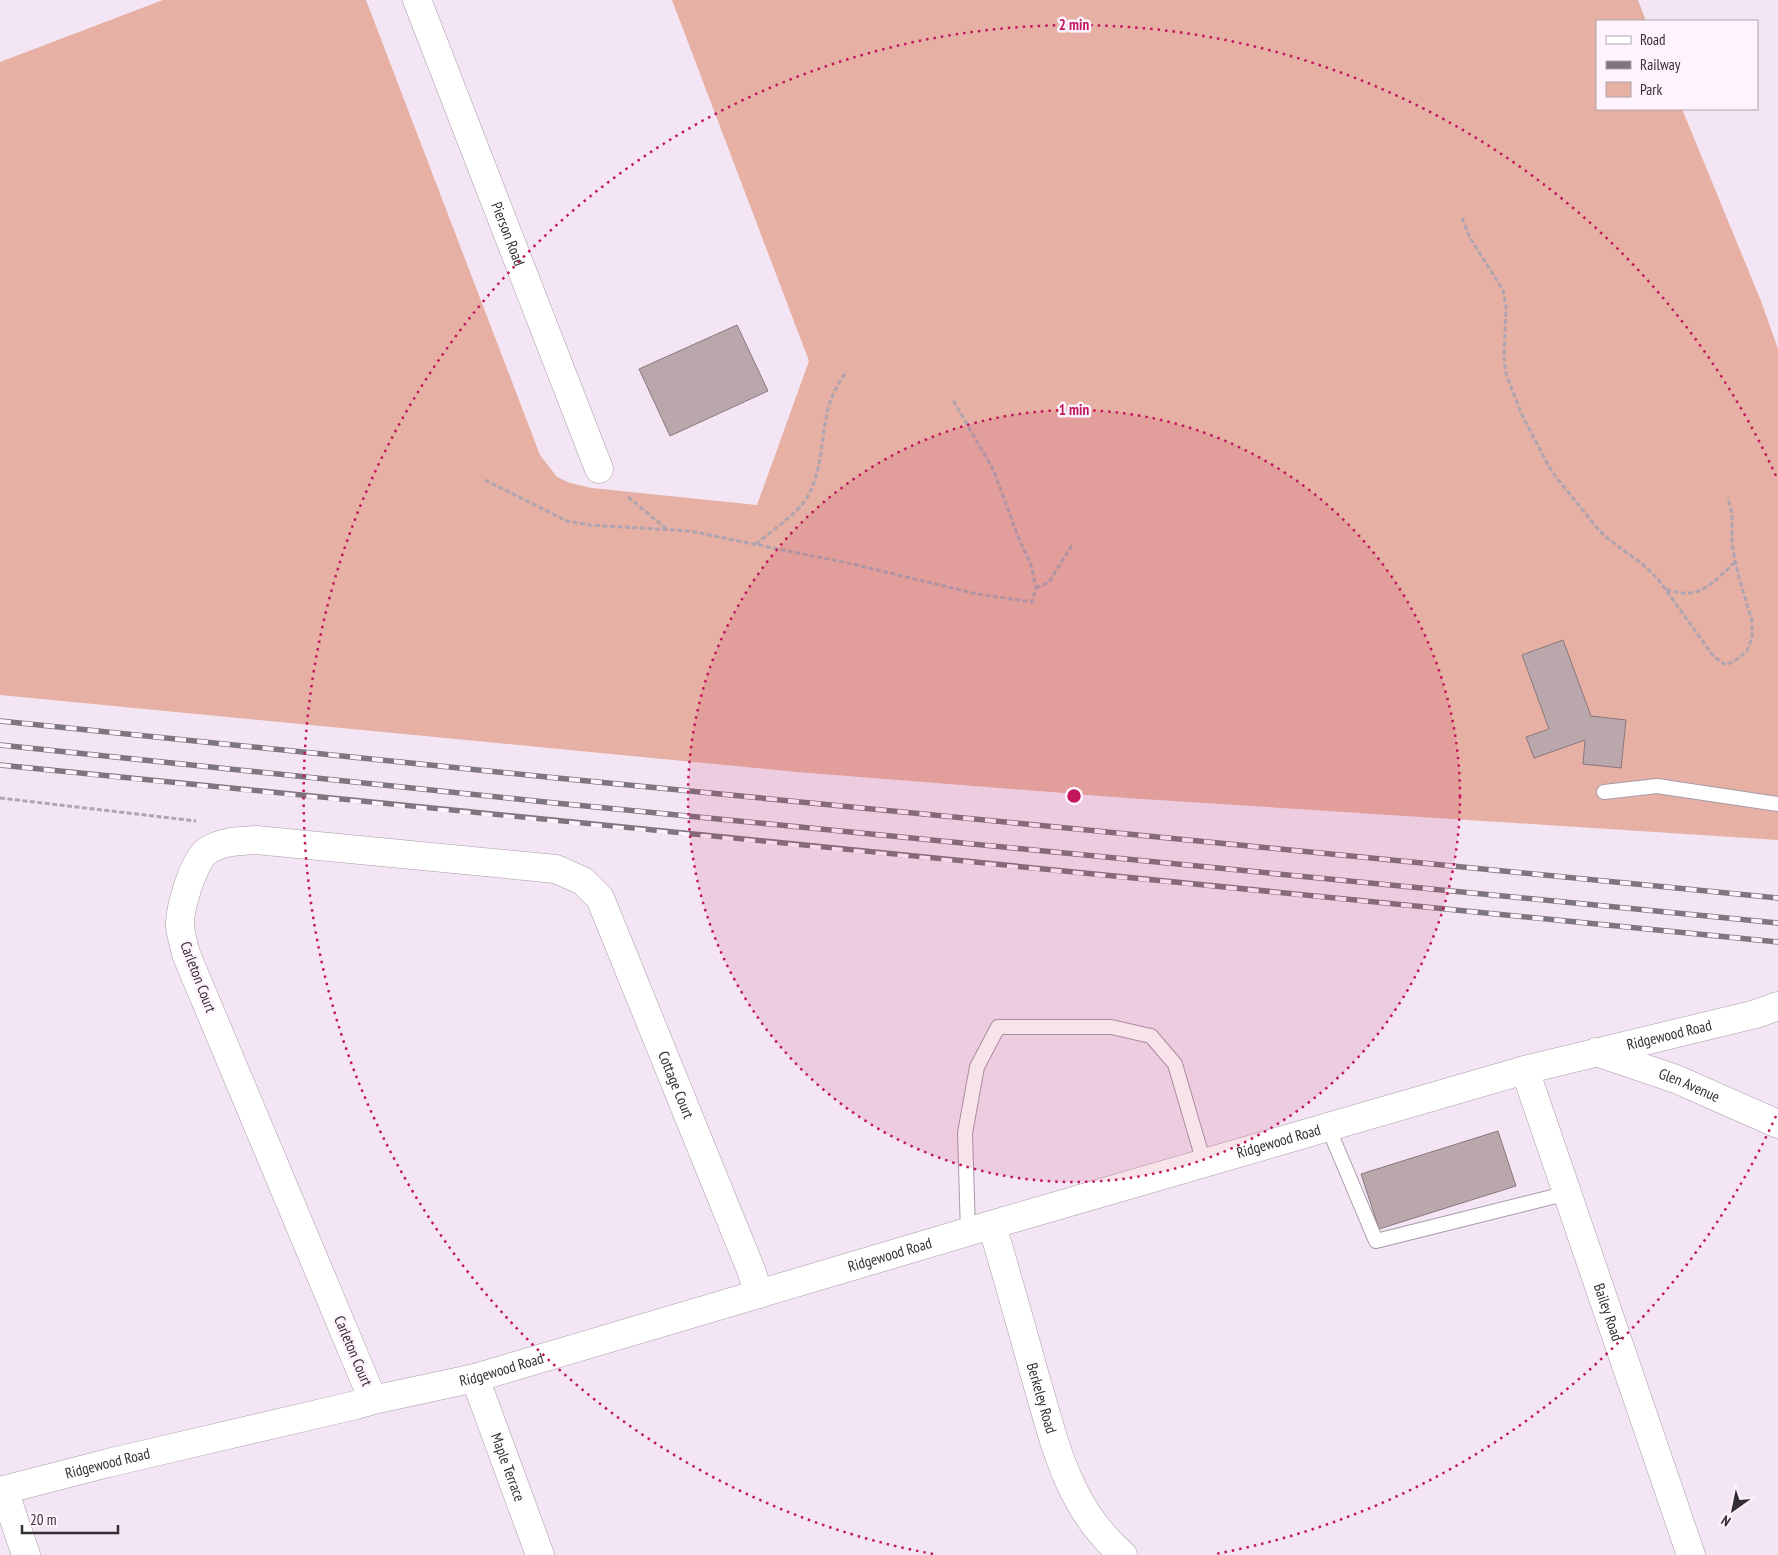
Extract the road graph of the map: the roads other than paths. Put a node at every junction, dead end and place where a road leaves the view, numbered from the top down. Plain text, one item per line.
1 (417, 0) edge
2 (599, 469) dead end
3 (1604, 792) dead end
4 (1778, 804) edge
5 (583, 881) joint
6 (1778, 1006) edge
7 (1596, 1052) junction
8 (1526, 1070) junction
9 (1778, 1124) edge
10 (1328, 1127) junction
11 (1204, 1163) junction
12 (1568, 1193) junction
13 (980, 1229) junction
14 (759, 1294) junction
15 (475, 1378) junction
16 (373, 1400) junction
17 (2, 1491) edge
18 (26, 1555) edge
19 (540, 1555) edge
20 (1123, 1555) edge
21 (1691, 1555) edge

1 - 2 street, Pierson Road
3 - 4 lane
5 - 14 street, Cottage Court
5 - 16 street, Carleton Court
6 - 7 street, Ridgewood Road
7 - 8 street, Ridgewood Road
7 - 9 street, Glen Avenue
8 - 10 street, Ridgewood Road
8 - 12 street, Bailey Road
10 - 11 street, Ridgewood Road
10 - 12 lane
11 - 13 street, Ridgewood Road
11 - 13 lane
12 - 21 street, Bailey Road
13 - 14 street, Ridgewood Road
13 - 20 street, Berkeley Road
14 - 15 street, Ridgewood Road
15 - 16 street, Ridgewood Road
15 - 19 street, Maple Terrace
16 - 17 street, Ridgewood Road
17 - 18 street

